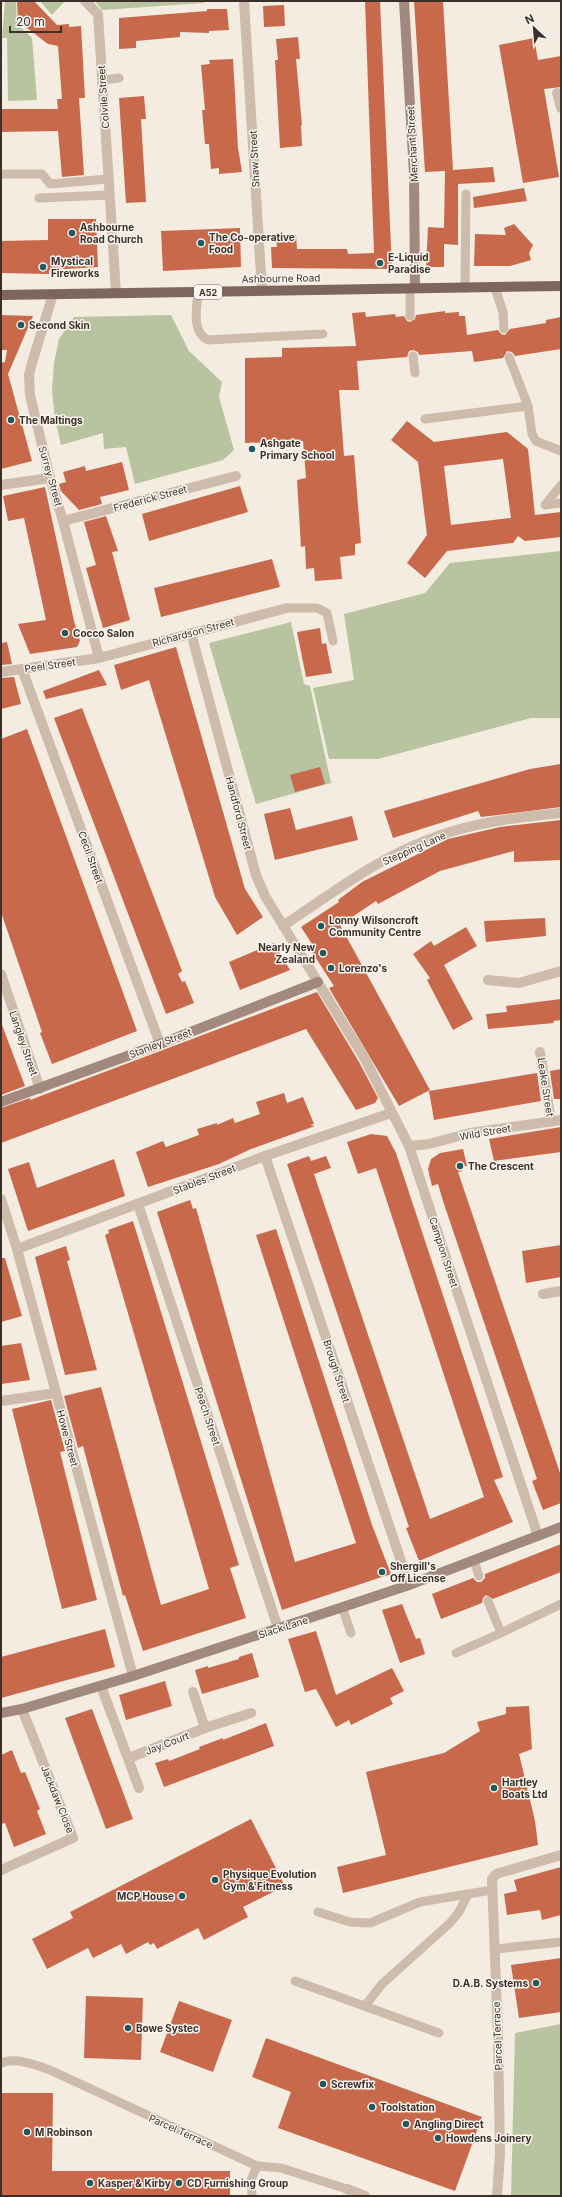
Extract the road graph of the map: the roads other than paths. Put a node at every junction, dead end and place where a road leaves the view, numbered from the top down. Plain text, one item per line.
1 (85, 1) edge
2 (244, 1) edge
3 (404, 1) edge
4 (119, 78) dead end
5 (103, 80) junction
6 (557, 93) dead end
7 (561, 108) edge
8 (1, 174) edge
9 (108, 179) junction
10 (466, 194) dead end
11 (109, 195) junction
12 (39, 198) dead end
13 (561, 286) edge
14 (412, 288) junction
15 (465, 288) junction
16 (496, 288) junction
17 (262, 291) junction
18 (198, 292) junction
19 (116, 293) junction
20 (53, 294) junction
21 (1, 295) edge
22 (410, 316) dead end
23 (504, 329) dead end
24 (323, 334) dead end
25 (412, 356) dead end
26 (509, 357) dead end
27 (415, 373) dead end
28 (528, 406) junction
29 (426, 419) dead end
30 (561, 453) edge
31 (236, 476) dead end
32 (50, 478) junction
33 (1, 485) edge
34 (561, 485) edge
35 (561, 503) edge
36 (64, 521) junction
37 (287, 608) joint
38 (191, 632) junction
39 (333, 642) dead end
40 (99, 658) junction
41 (22, 669) junction
42 (1, 672) edge
43 (561, 813) edge
44 (283, 926) junction
45 (561, 971) edge
46 (1, 974) edge
47 (488, 980) dead end
48 (318, 982) junction
49 (160, 1044) junction
50 (540, 1052) dead end
51 (40, 1089) junction
52 (1, 1102) edge
53 (391, 1112) junction
54 (556, 1121) edge
55 (410, 1146) junction
56 (265, 1156) junction
57 (1, 1199) edge
58 (138, 1204) junction
59 (17, 1249) junction
60 (561, 1291) edge
61 (543, 1294) dead end
62 (56, 1393) junction
63 (1, 1402) edge
64 (561, 1527) edge
65 (538, 1536) junction
66 (474, 1560) junction
67 (479, 1576) dead end
68 (408, 1585) junction
69 (488, 1601) dead end
70 (561, 1604) edge
71 (342, 1608) junction
72 (278, 1628) junction
73 (351, 1633) dead end
74 (500, 1633) junction
75 (456, 1653) dead end
76 (133, 1676) junction
77 (101, 1686) junction
78 (193, 1692) dead end
79 (22, 1710) junction
80 (1, 1713) edge
81 (251, 1713) dead end
82 (205, 1728) junction
83 (129, 1758) junction
84 (139, 1788) dead end
85 (561, 1855) edge
86 (1, 1870) edge
87 (492, 1890) junction
88 (468, 1894) junction
89 (318, 1912) dead end
90 (561, 1942) edge
91 (495, 1949) junction
92 (295, 1981) dead end
93 (365, 2006) junction
94 (439, 2033) dead end
95 (1, 2063) edge
96 (257, 2166) junction
97 (347, 2189) joint
98 (252, 2196) edge
99 (365, 2196) edge
100 (497, 2196) edge

1 - 5 street, Colvile Street
2 - 17 street, Shaw Street
3 - 14 street, Merchant Street
4 - 5 lane
5 - 9 street, Colvile Street
6 - 7 street
8 - 9 lane
9 - 11 street, Colvile Street
10 - 15 lane
11 - 12 lane
11 - 19 street, Colvile Street
13 - 16 main road, Ashbourne Road / A52
14 - 15 main road, Ashbourne Road / A52
14 - 17 main road, Ashbourne Road / A52
14 - 22 lane
15 - 16 main road, Ashbourne Road / A52
16 - 23 lane
17 - 18 main road, Ashbourne Road / A52
18 - 19 main road, Ashbourne Road / A52
18 - 24 lane
19 - 20 main road, Ashbourne Road / A52
20 - 21 main road, Ashbourne Road / A52
20 - 32 street, Surrey Street
25 - 27 lane
26 - 28 lane
28 - 29 lane
28 - 30 lane
31 - 36 street, Frederick Street
32 - 33 street
32 - 36 street, Surrey Street
34 - 35 lane
36 - 40 street, Surrey Street
37 - 38 street, Richardson Street
37 - 39 lane
38 - 40 street, Richardson Street
38 - 44 street, Handford Street
40 - 41 street, Peel Street
41 - 42 street, Peel Street
41 - 49 street, Cecil Street
43 - 44 street, Stepping Lane
44 - 48 street, Handford Street
45 - 47 street
46 - 51 street, Langley Street
48 - 49 street, Stanley Street
48 - 53 street, Campion Street
49 - 51 street, Stanley Street
50 - 54 street, Leake Street
51 - 52 street, Stanley Street
53 - 55 street, Campion Street
53 - 56 street, Stables Street
54 - 55 street, Wild Street
55 - 65 street, Campion Street
56 - 58 street, Stables Street
56 - 68 street, Brough Street
57 - 59 street, Howe Street
58 - 59 street, Stables Street
58 - 72 street, Peach Street
59 - 62 street, Howe Street
60 - 61 street
62 - 63 street
62 - 76 street, Howe Street
64 - 65 street, Slack Lane
65 - 66 street, Slack Lane
66 - 67 lane
66 - 68 street, Slack Lane
68 - 71 street, Slack Lane
69 - 74 lane
70 - 74 lane
71 - 72 street, Slack Lane
71 - 73 lane
72 - 76 street, Slack Lane
74 - 75 lane
76 - 77 street, Slack Lane
77 - 79 street, Slack Lane
77 - 83 street
78 - 82 street
79 - 80 street, Slack Lane
79 - 86 street, Jackdaw Close
81 - 82 street, Jay Court
82 - 83 street, Jay Court
83 - 84 street
85 - 87 street, Parcel Terrace
87 - 88 lane
87 - 91 street, Parcel Terrace
88 - 89 lane
88 - 93 lane
90 - 91 lane
91 - 100 street, Parcel Terrace
92 - 93 lane
93 - 94 lane
95 - 96 lane, Parcel Terrace
96 - 97 lane, Parcel Terrace
96 - 98 lane
97 - 99 street, Parcel Terrace

